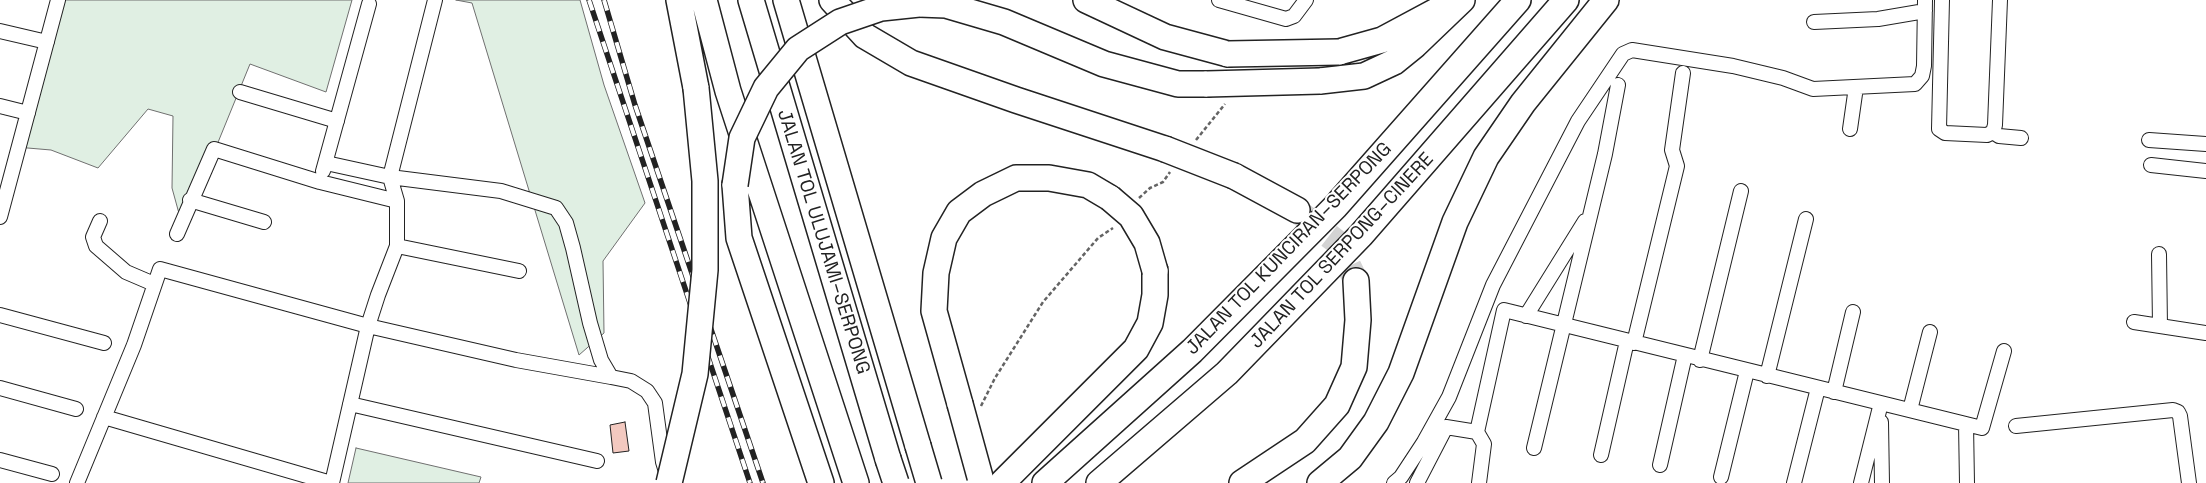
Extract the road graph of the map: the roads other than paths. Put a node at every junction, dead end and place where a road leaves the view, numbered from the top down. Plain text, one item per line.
1 (58, 0) edge
2 (435, 0) edge
3 (679, 0) edge
4 (704, 0) edge
5 (751, 0) edge
6 (786, 0) edge
7 (832, 0) edge
8 (1086, 0) edge
9 (1219, 0) edge
10 (1306, 0) edge
11 (1454, 0) edge
12 (1462, 0) edge
13 (1518, 0) edge
14 (1566, 0) edge
15 (1606, 0) edge
16 (1942, 0) edge
17 (2000, 0) edge
18 (369, 4) dead end
19 (1925, 5) edge
20 (1814, 22) dead end
21 (0, 31) edge
22 (47, 42) junction
23 (1683, 74) dead end
24 (1618, 86) dead end
25 (1856, 87) junction
26 (240, 92) dead end
27 (0, 106) edge
28 (28, 113) junction
29 (337, 121) junction
30 (1850, 129) dead end
31 (1993, 132) junction
32 (2021, 138) dead end
33 (2149, 140) dead end
34 (2206, 144) edge
35 (326, 163) junction
36 (2151, 166) dead end
37 (2206, 170) edge
38 (390, 177) junction
39 (320, 182) junction
40 (4, 186) edge
41 (1741, 191) dead end
42 (190, 200) junction
43 (397, 200) junction
44 (1296, 210) tunnel mouth
45 (1592, 210) junction
46 (0, 217) edge
47 (100, 220) dead end
48 (1806, 220) dead end
49 (264, 222) dead end
50 (177, 234) dead end
51 (397, 246) junction
52 (2159, 254) dead end
53 (519, 271) dead end
54 (1356, 281) tunnel mouth
55 (154, 284) junction
56 (1853, 312) dead end
57 (0, 315) edge
58 (1526, 316) junction
59 (2134, 322) dead end
60 (368, 326) junction
61 (1564, 326) junction
62 (2160, 326) junction
63 (1930, 332) dead end
64 (2206, 333) edge
65 (1631, 342) junction
66 (104, 343) dead end
67 (2004, 351) dead end
68 (1685, 356) junction
69 (1700, 360) junction
70 (1747, 371) junction
71 (1767, 376) junction
72 (611, 377) junction
73 (0, 388) edge
74 (1818, 388) junction
75 (1834, 392) junction
76 (1881, 403) junction
77 (350, 404) junction
78 (76, 409) dead end
79 (1910, 410) junction
80 (104, 417) junction
81 (1966, 424) junction
82 (2016, 426) dead end
83 (1476, 432) junction
84 (1534, 448) dead end
85 (1600, 455) dead end
86 (0, 460) edge
87 (597, 461) dead end
88 (1660, 465) dead end
89 (52, 474) dead end
90 (1721, 477) dead end
91 (988, 481) edge
92 (856, 482) edge
93 (77, 483) edge
94 (332, 483) edge
95 (669, 483) edge
96 (821, 483) edge
97 (896, 483) edge
98 (929, 483) edge
99 (1045, 483) edge
100 (1099, 483) edge
101 (1242, 483) edge
102 (1320, 483) edge
103 (1394, 483) edge
104 (1417, 483) edge
105 (1479, 483) edge
106 (1794, 483) edge
107 (1861, 483) edge
108 (1882, 483) edge
109 (1967, 483) edge
110 (2189, 483) edge

1 - 22 street
2 - 38 street
3 - 95 highway, bridge
4 - 92 highway
5 - 97 highway, JALAN TOL ULUJAMI–SERPONG, bridge
6 - 98 highway, JALAN TOL ULUJAMI–SERPONG, bridge
7 - 44 highway, bridge
8 - 11 highway, bridge
9 - 10 street
12 - 96 highway, bridge
13 - 99 highway, JALAN TOL KUNCIRAN–SERPONG
14 - 100 highway, JALAN TOL SERPONG–CINERE
15 - 102 highway
16 - 31 street
17 - 31 street
18 - 29 street
19 - 20 street
19 - 25 street
21 - 22 street
22 - 28 street
23 - 65 street
24 - 45 street
25 - 30 street
25 - 103 street
26 - 29 street
27 - 28 street
28 - 40 street
29 - 35 street
31 - 32 street
33 - 34 street
35 - 38 street
35 - 39 street
36 - 37 street
38 - 43 street
38 - 72 street
39 - 42 street
39 - 43 street
40 - 46 street
41 - 69 street
42 - 49 street
42 - 50 street
43 - 51 street
45 - 58 street
45 - 61 street
47 - 55 street
48 - 71 street
51 - 53 street
51 - 60 street
52 - 62 street
54 - 101 highway
55 - 60 street
55 - 80 street
56 - 75 street
57 - 66 street
58 - 61 street
58 - 83 street
59 - 62 street
60 - 72 street
60 - 77 street
61 - 65 street
61 - 84 street
62 - 64 street
63 - 79 street
65 - 68 street
65 - 85 street
67 - 81 street
68 - 69 street
68 - 88 street
69 - 70 street
70 - 71 street
70 - 90 street
71 - 74 street
72 - 95 street
73 - 78 street
74 - 75 street
74 - 106 street
75 - 76 street
76 - 79 street
76 - 107 street
76 - 108 street
77 - 87 street
77 - 94 street
79 - 81 street
80 - 93 street
80 - 94 street
81 - 109 street
82 - 110 street
83 - 104 street
83 - 105 street
86 - 89 street
91 - 91 highway, bridge

